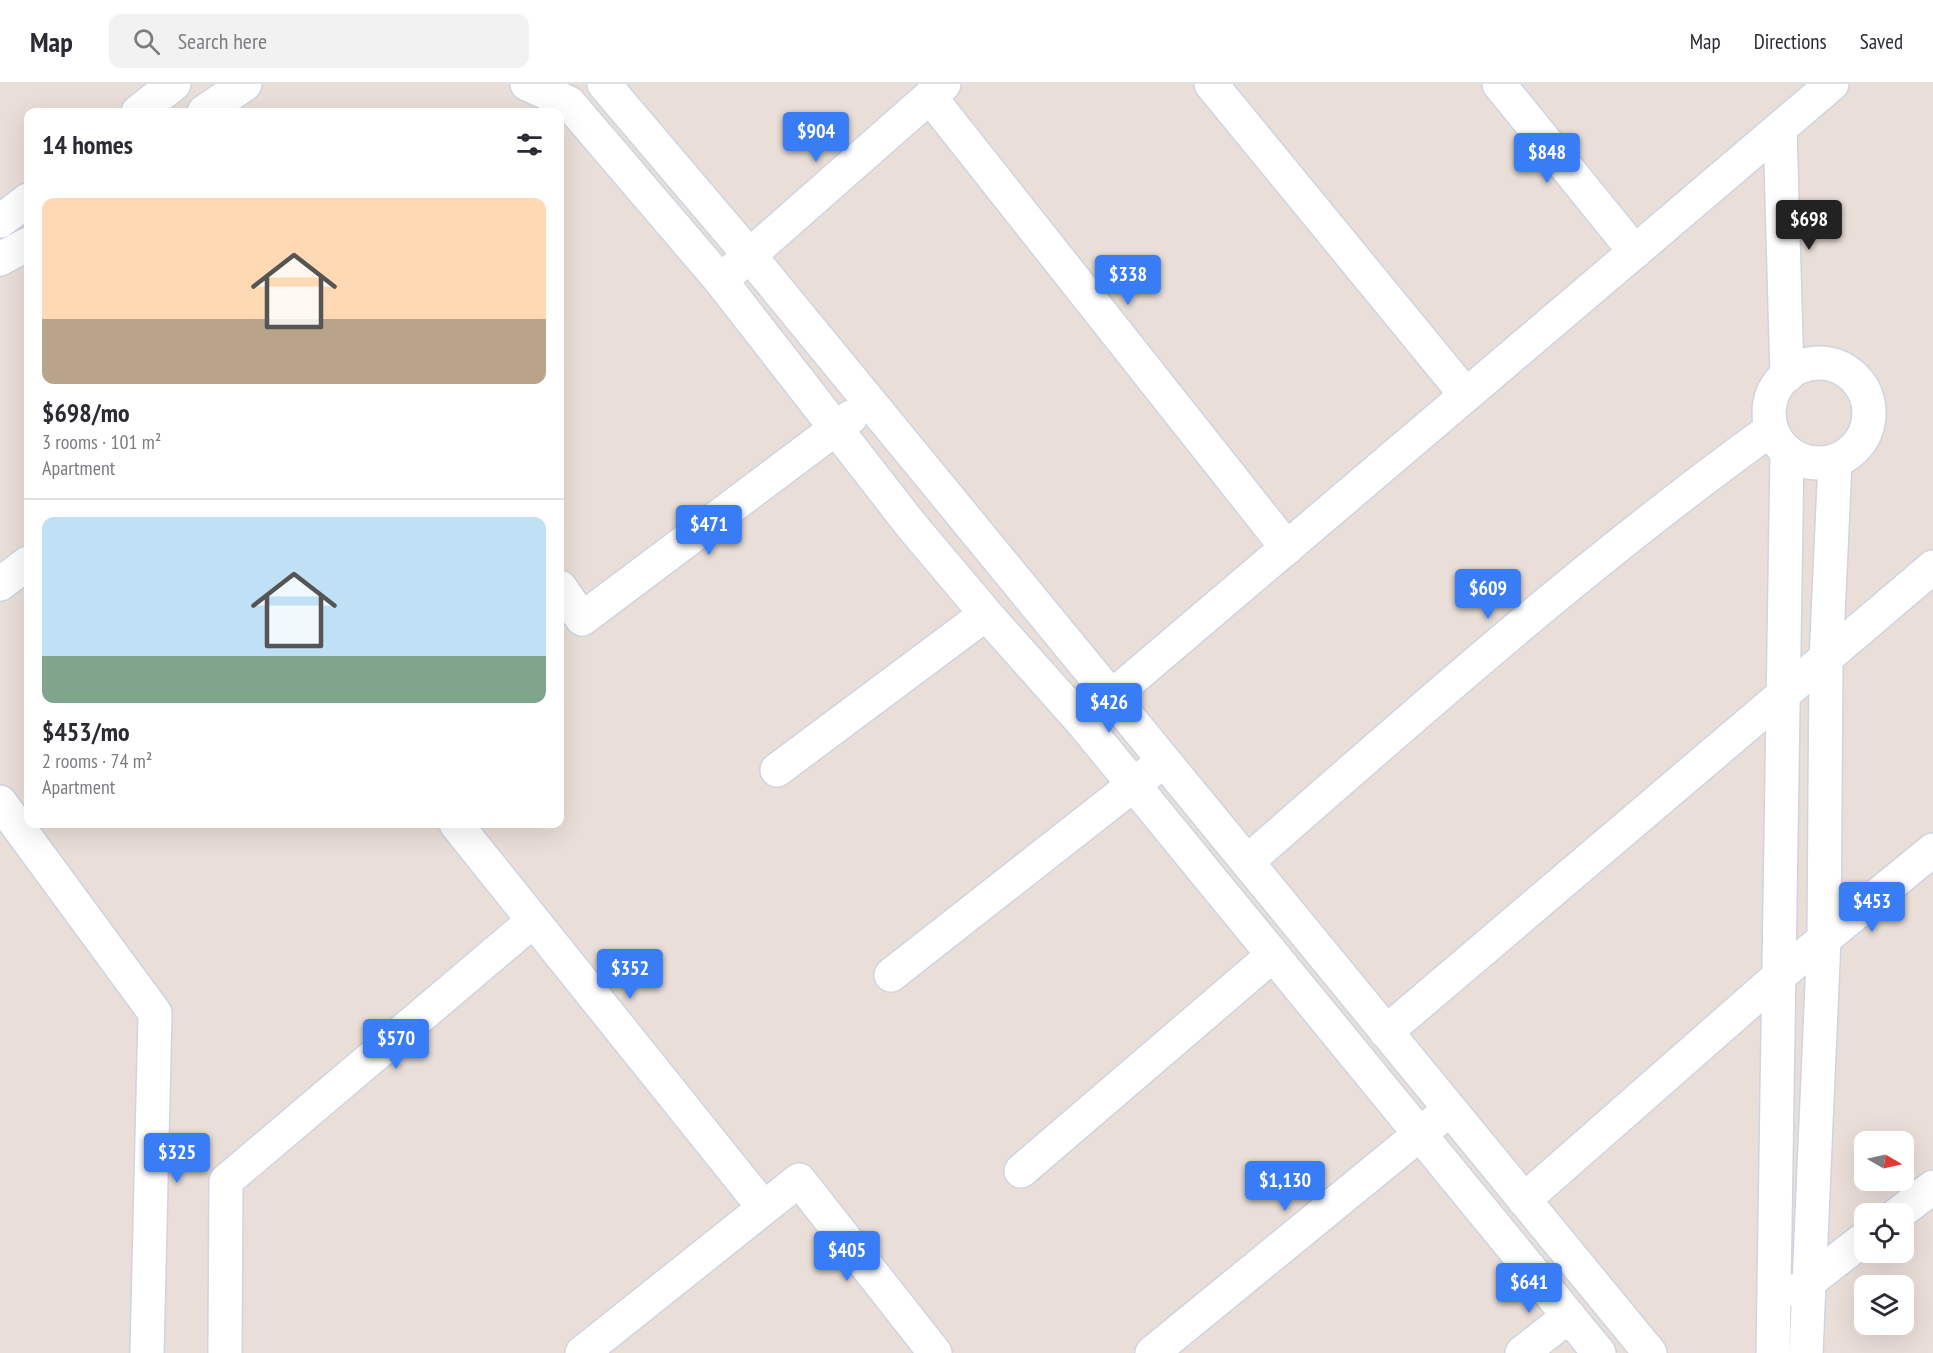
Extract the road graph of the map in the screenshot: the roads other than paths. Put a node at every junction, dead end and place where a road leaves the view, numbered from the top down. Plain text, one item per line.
1 (174, 84) edge
2 (604, 84) edge
3 (1211, 84) edge
4 (1499, 84) edge
5 (1832, 84) edge
6 (538, 86) edge
7 (937, 90) edge
8 (143, 108) edge
9 (1780, 128) junction
10 (24, 203) edge
11 (0, 221) edge
12 (24, 246) edge
13 (1635, 252) junction
14 (750, 256) junction
15 (0, 259) edge
16 (721, 281) junction
17 (1788, 375) junction
18 (1466, 395) junction
19 (871, 403) junction
20 (835, 430) junction
21 (1778, 441) junction
22 (1835, 462) junction
23 (1287, 548) junction
24 (24, 566) edge
25 (1933, 567) edge
26 (0, 584) edge
27 (564, 593) edge
28 (986, 614) junction
29 (1826, 660) junction
30 (1783, 695) junction
31 (1111, 697) junction
32 (1164, 760) junction
33 (777, 770) dead end
34 (1133, 785) junction
35 (0, 802) edge
36 (459, 828) edge
37 (1933, 850) edge
38 (1247, 862) junction
39 (533, 921) junction
40 (1824, 939) junction
41 (1273, 956) junction
42 (891, 975) dead end
43 (1779, 976) junction
44 (1386, 1032) junction
45 (1450, 1110) junction
46 (1420, 1134) junction
47 (1021, 1171) dead end
48 (1933, 1187) edge
49 (1524, 1200) junction
50 (1912, 1203) edge
51 (764, 1208) junction
52 (1854, 1247) edge
53 (1808, 1283) junction
54 (1774, 1309) junction
55 (1569, 1316) junction
56 (147, 1353) edge
57 (225, 1353) edge
58 (582, 1353) edge
59 (935, 1353) edge
60 (1152, 1353) edge
61 (1522, 1353) edge
62 (1599, 1353) edge
63 (1650, 1353) edge
64 (1773, 1353) edge
65 (1806, 1353) edge

1 - 8 street
2 - 14 street
3 - 18 street
4 - 13 street
5 - 9 street
6 - 16 street
7 - 14 street
7 - 23 street
9 - 13 street
9 - 17 street
10 - 11 street
12 - 15 street
13 - 18 street
14 - 16 street
14 - 19 street
16 - 20 street
17 - 21 street
17 - 22 street
18 - 23 street
19 - 20 street
19 - 31 street
20 - 27 street
20 - 28 street
21 - 22 street
21 - 30 street
21 - 38 street
22 - 29 street
23 - 31 street
24 - 26 street
25 - 29 street
28 - 33 street
28 - 34 street
29 - 30 street
29 - 40 street
30 - 43 street
30 - 44 street
31 - 32 street
32 - 34 street
32 - 38 street
34 - 41 street
34 - 42 street
35 - 56 street
36 - 39 street
37 - 40 street
38 - 44 street
39 - 51 street
39 - 57 street
40 - 43 street
40 - 53 street
41 - 46 street
41 - 47 street
43 - 49 street
43 - 54 street
44 - 45 street
45 - 46 street
45 - 49 street
46 - 55 street
46 - 60 street
48 - 50 street
49 - 63 street
51 - 58 street
51 - 59 street
52 - 53 street
53 - 54 street
53 - 65 street
54 - 64 street
55 - 61 street
55 - 62 street

